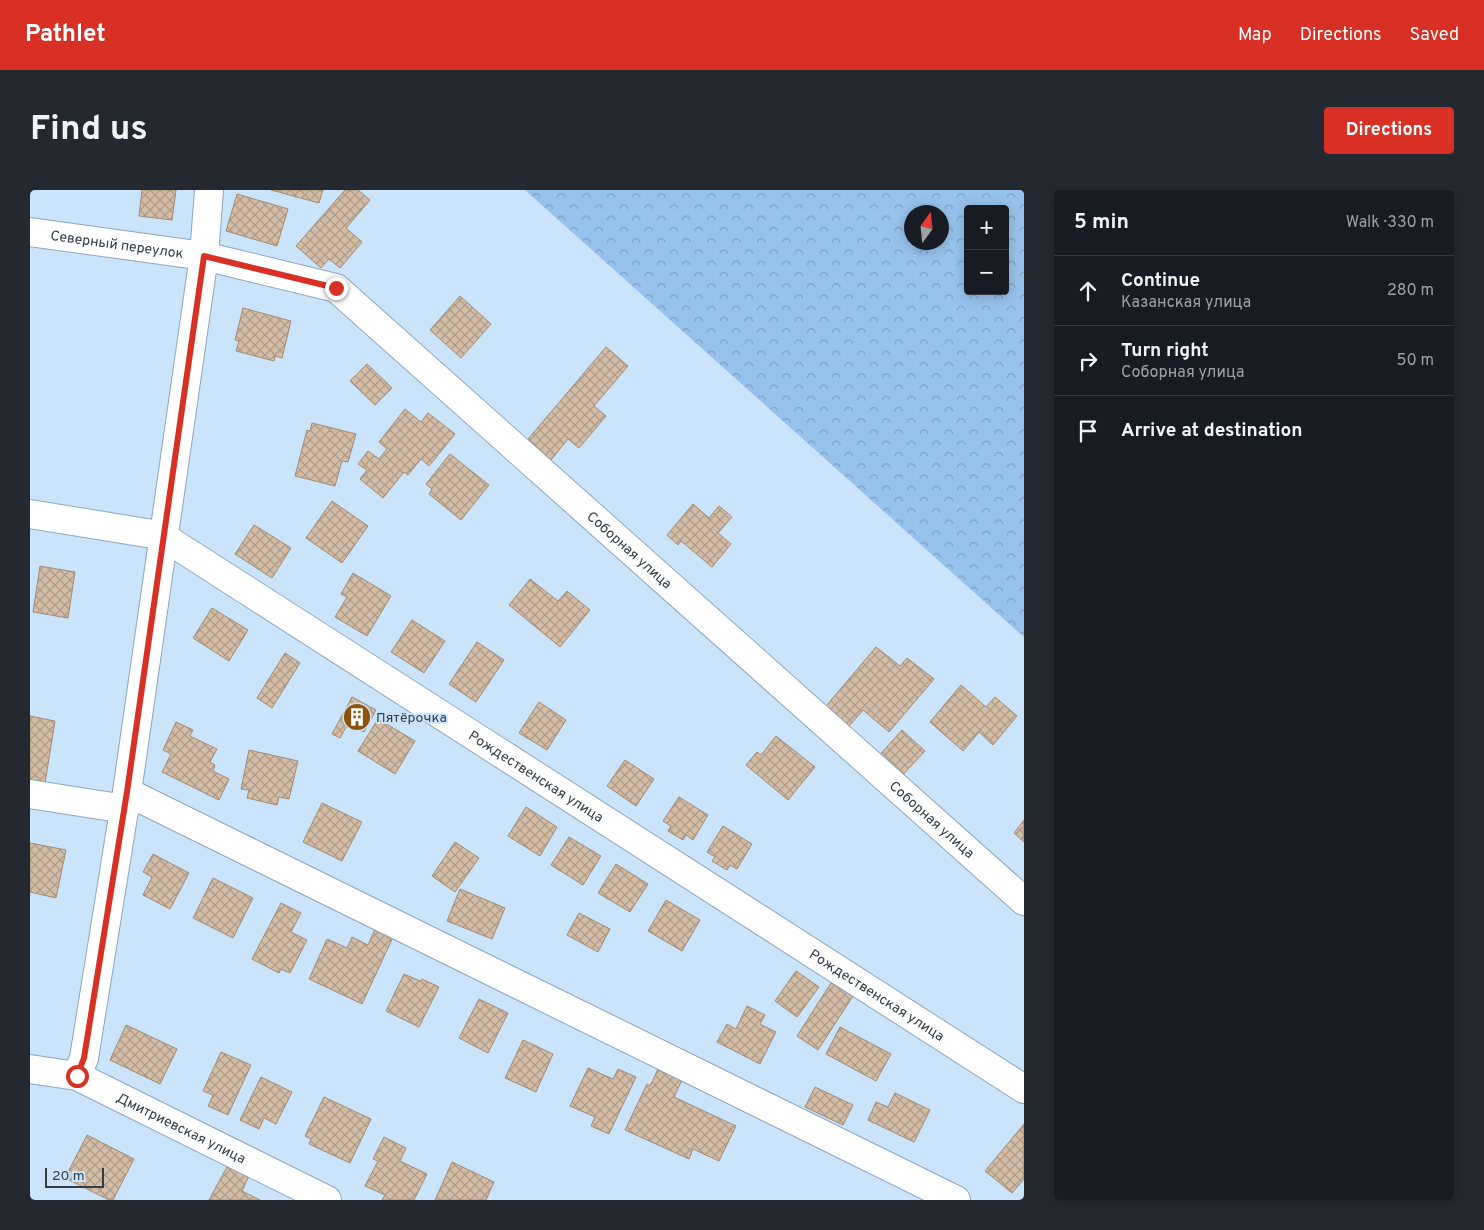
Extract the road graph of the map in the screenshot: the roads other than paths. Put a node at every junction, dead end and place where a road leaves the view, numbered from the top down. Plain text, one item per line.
1 (209, 190) edge
2 (30, 232) edge
3 (204, 256) junction
4 (30, 514) edge
5 (165, 536) junction
6 (30, 794) edge
7 (126, 800) junction
8 (1024, 902) edge
9 (30, 1068) edge
10 (77, 1076) junction
11 (1024, 1089) edge
12 (327, 1200) edge
13 (956, 1200) edge

1 - 3 street
2 - 3 street, Северный переулок
3 - 5 street
3 - 8 street, Соборная улица
4 - 5 street, Рождественская улица
5 - 7 street
5 - 11 street, Рождественская улица
6 - 7 street
7 - 10 street
7 - 13 street
9 - 10 street, Дмитриевская улица
10 - 12 street, Дмитриевская улица

